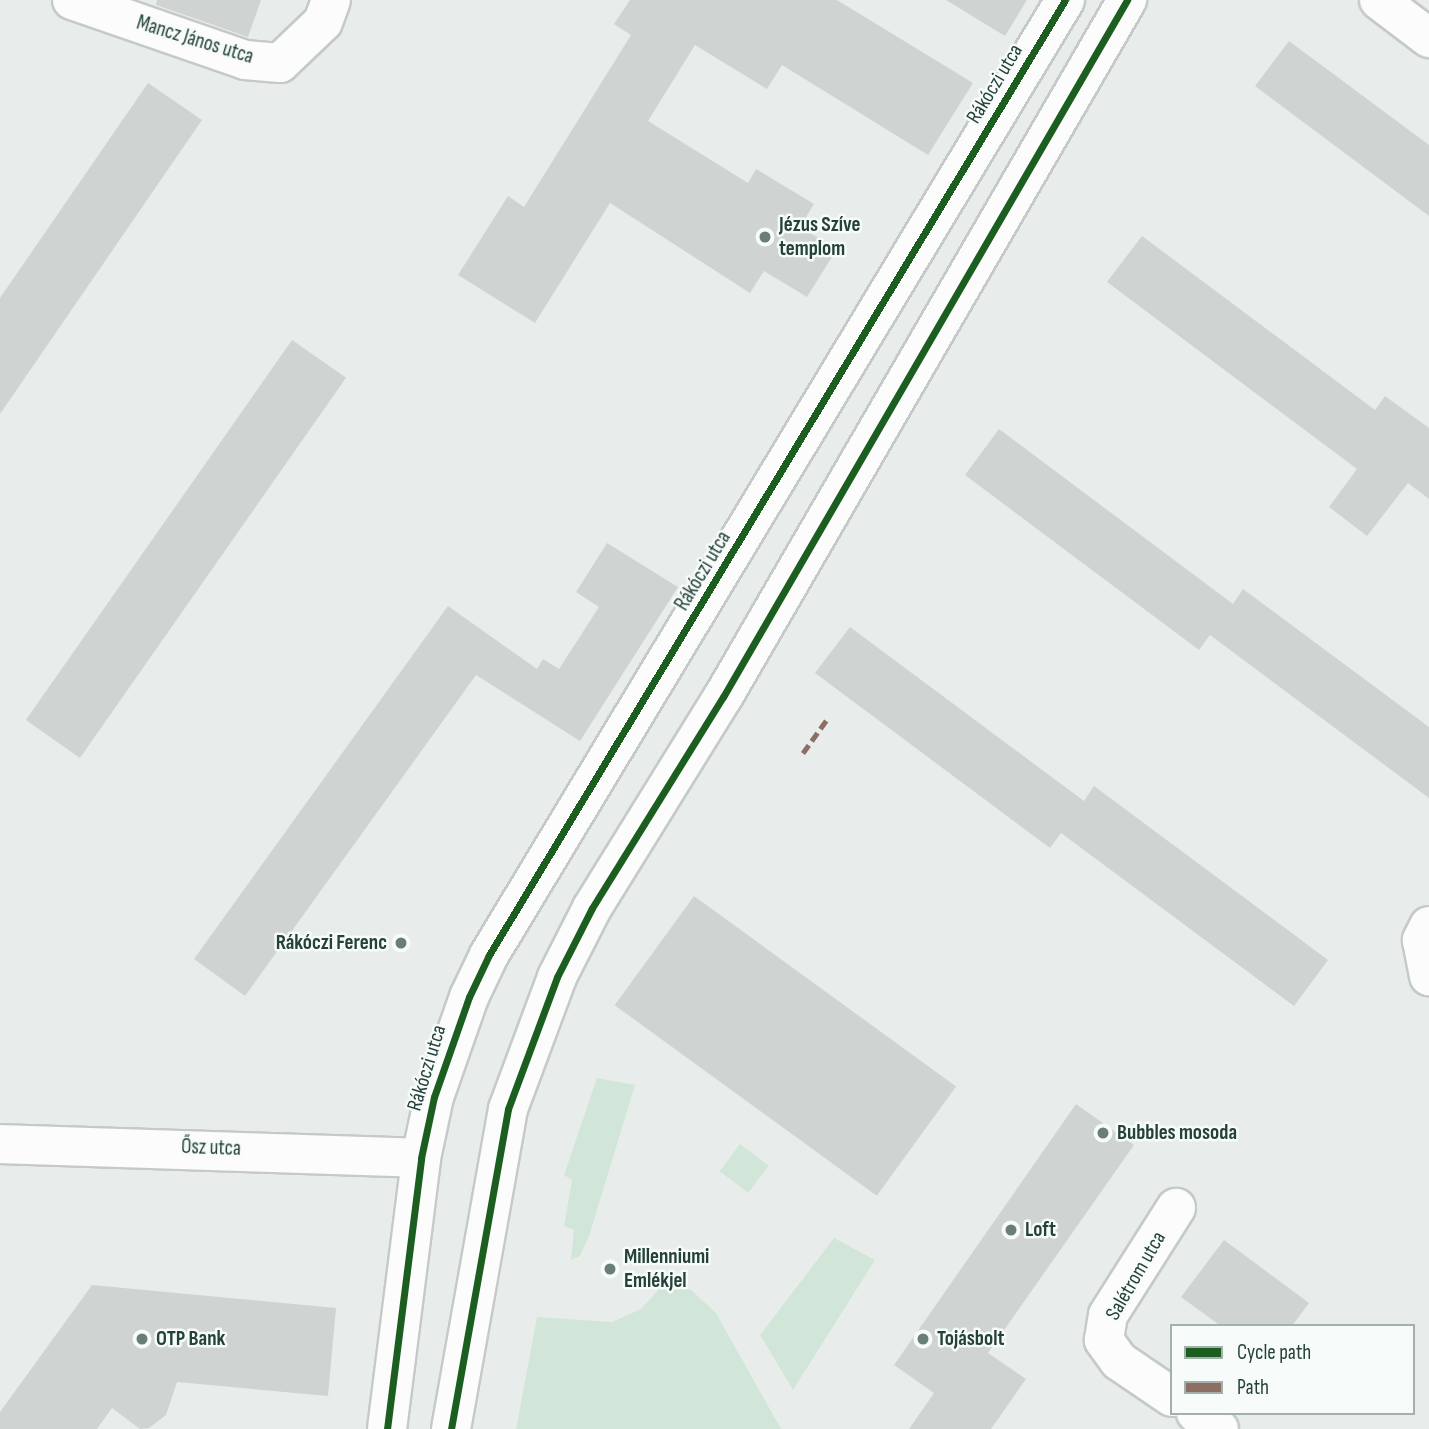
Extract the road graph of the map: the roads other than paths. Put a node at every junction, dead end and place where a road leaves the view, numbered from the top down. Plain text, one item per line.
1 (72, 0) edge
2 (331, 0) edge
3 (1066, 0) edge
4 (1127, 0) edge
5 (1379, 0) edge
6 (1429, 38) edge
7 (1429, 926) edge
8 (1429, 976) edge
9 (0, 1144) edge
10 (421, 1158) junction
11 (1176, 1209) dead end
12 (1170, 1396) edge
13 (1199, 1415) edge
14 (387, 1429) edge
15 (450, 1429) edge
16 (1219, 1429) edge

1 - 2 street, Mancz János utca
3 - 10 street, Rákóczi utca
4 - 15 street
5 - 6 street
7 - 8 street
9 - 10 street, Ősz utca
10 - 14 street, Rákóczi utca
11 - 12 street, Salétrom utca
13 - 16 street

